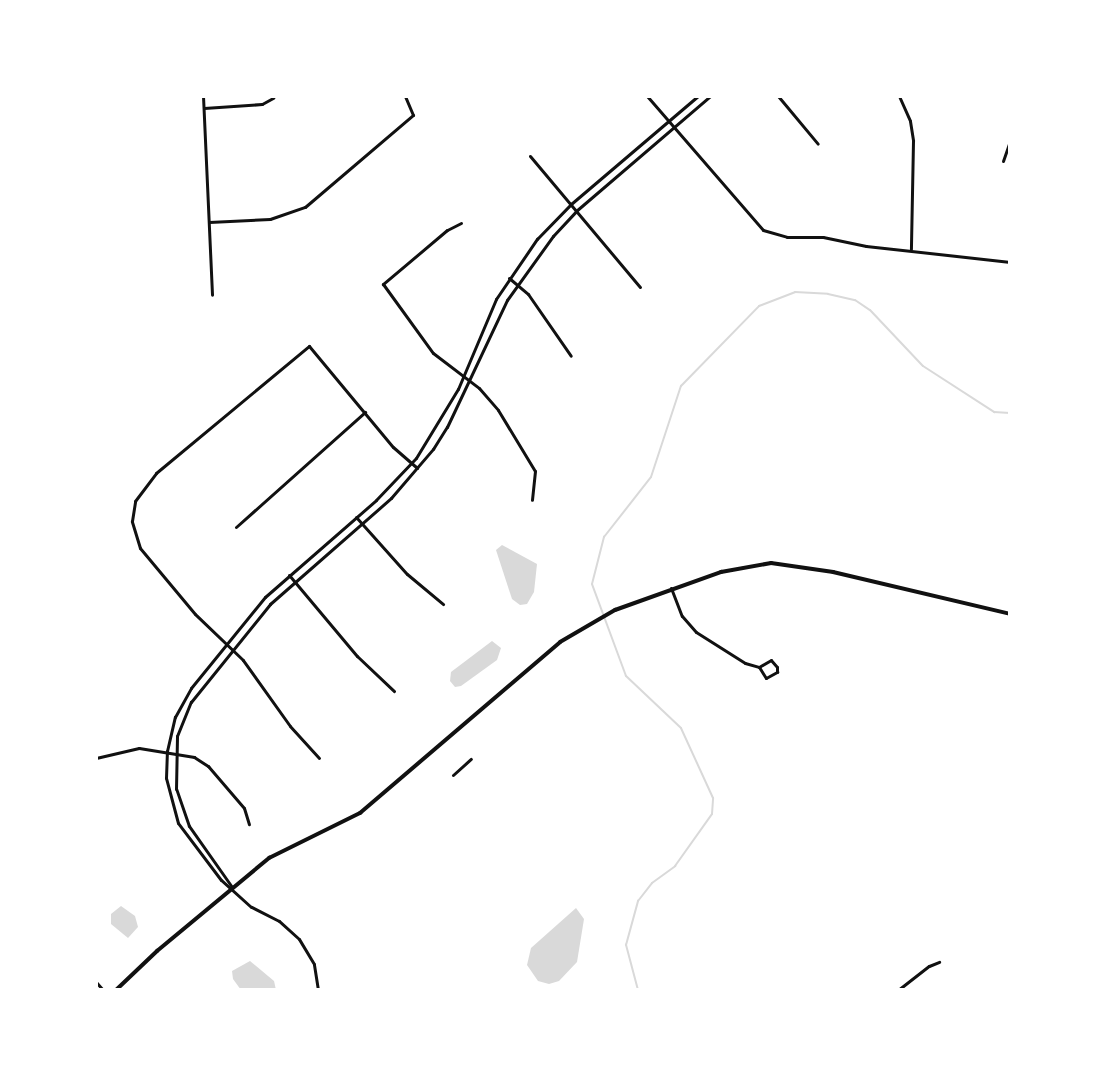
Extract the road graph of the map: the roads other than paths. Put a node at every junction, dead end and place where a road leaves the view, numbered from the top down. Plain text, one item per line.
1 (203, 96) edge
2 (405, 96) edge
3 (647, 96) edge
4 (698, 96) edge
5 (710, 96) edge
6 (778, 96) edge
7 (899, 96) edge
8 (273, 98) dead end
9 (204, 108) junction
10 (668, 121) junction
11 (673, 127) junction
12 (1010, 141) edge
13 (818, 144) dead end
14 (530, 156) dead end
15 (1003, 161) dead end
16 (571, 204) junction
17 (576, 211) junction
18 (209, 222) junction
19 (461, 223) dead end
20 (911, 251) junction
21 (1010, 262) edge
22 (509, 278) junction
23 (517, 283) junction
24 (640, 287) dead end
25 (212, 295) dead end
26 (571, 356) dead end
27 (463, 378) junction
28 (469, 382) junction
29 (365, 412) junction
30 (411, 463) junction
31 (417, 468) junction
32 (532, 500) dead end
33 (356, 517) junction
34 (362, 524) junction
35 (236, 527) dead end
36 (289, 575) junction
37 (295, 581) junction
38 (671, 588) junction
39 (443, 604) dead end
40 (1010, 614) edge
41 (226, 643) junction
42 (232, 649) junction
43 (759, 667) junction
44 (394, 691) dead end
45 (167, 751) junction
46 (175, 752) junction
47 (96, 758) edge
48 (319, 758) dead end
49 (471, 759) dead end
50 (453, 775) dead end
51 (249, 824) dead end
52 (232, 887) junction
53 (939, 962) dead end
54 (96, 982) edge
55 (103, 990) edge
56 (116, 990) edge
57 (318, 990) edge
58 (349, 990) edge
59 (376, 990) edge
60 (898, 990) edge

1 - 9 street
2 - 18 street
3 - 10 street
4 - 10 street
5 - 11 street
6 - 13 street
7 - 20 street
8 - 9 street
9 - 18 street
10 - 11 street
10 - 16 street
11 - 17 street
11 - 20 street
12 - 15 street
14 - 16 street
16 - 17 street
16 - 22 street
17 - 23 street
17 - 24 street
18 - 25 street
19 - 27 street
20 - 21 street
22 - 23 street
22 - 27 street
23 - 26 street
23 - 28 street
27 - 28 street
27 - 30 street
28 - 31 street
28 - 32 street
29 - 30 street
29 - 35 street
29 - 41 street
30 - 31 street
30 - 33 street
31 - 34 street
33 - 34 street
33 - 36 street
34 - 37 street
34 - 39 street
36 - 37 street
36 - 41 street
37 - 42 street
37 - 44 street
38 - 40 street
38 - 43 street
38 - 52 street
41 - 42 street
41 - 45 street
42 - 46 street
42 - 48 street
43 - 43 street
45 - 46 street
45 - 47 street
45 - 52 street
46 - 51 street
46 - 52 street
49 - 50 street
52 - 56 street
52 - 57 street
53 - 60 street
54 - 55 street
58 - 59 street

